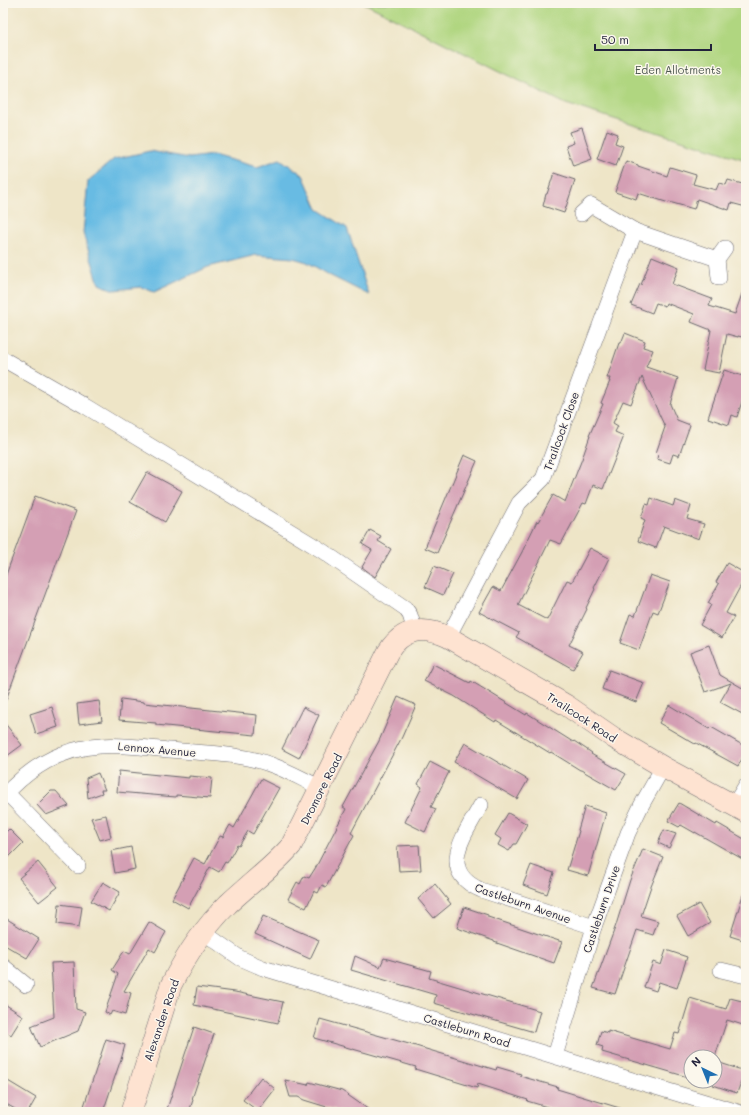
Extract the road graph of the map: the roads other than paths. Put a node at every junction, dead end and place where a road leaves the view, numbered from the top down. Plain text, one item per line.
1 (589, 204) dead end
2 (635, 231) junction
3 (719, 278) dead end
4 (3, 359) edge
5 (416, 631) junction
6 (448, 637) junction
7 (663, 767) junction
8 (746, 784) edge
9 (321, 788) junction
10 (5, 795) edge
11 (481, 805) dead end
12 (740, 808) edge
13 (78, 866) dead end
14 (594, 926) junction
15 (203, 932) junction
16 (3, 966) edge
17 (721, 970) dead end
18 (746, 976) edge
19 (26, 985) dead end
20 (555, 1056) junction
21 (131, 1112) edge
22 (738, 1112) edge

1 - 2 street
2 - 3 street
2 - 6 street, Trailcock Close
4 - 5 street
5 - 6 street, Trailcock Road
5 - 9 street, Dromore Road
6 - 7 street, Trailcock Road
7 - 12 street, Trailcock Road
7 - 14 street, Castleburn Drive
8 - 12 street
9 - 10 street, Lennox Avenue
9 - 15 street, Dromore Road
10 - 13 street
11 - 14 street, Castleburn Avenue
14 - 20 street, Castleburn Drive
15 - 20 street, Castleburn Road
15 - 21 street, Alexander Road
16 - 19 street
17 - 18 street
20 - 22 street, Castleburn Road

